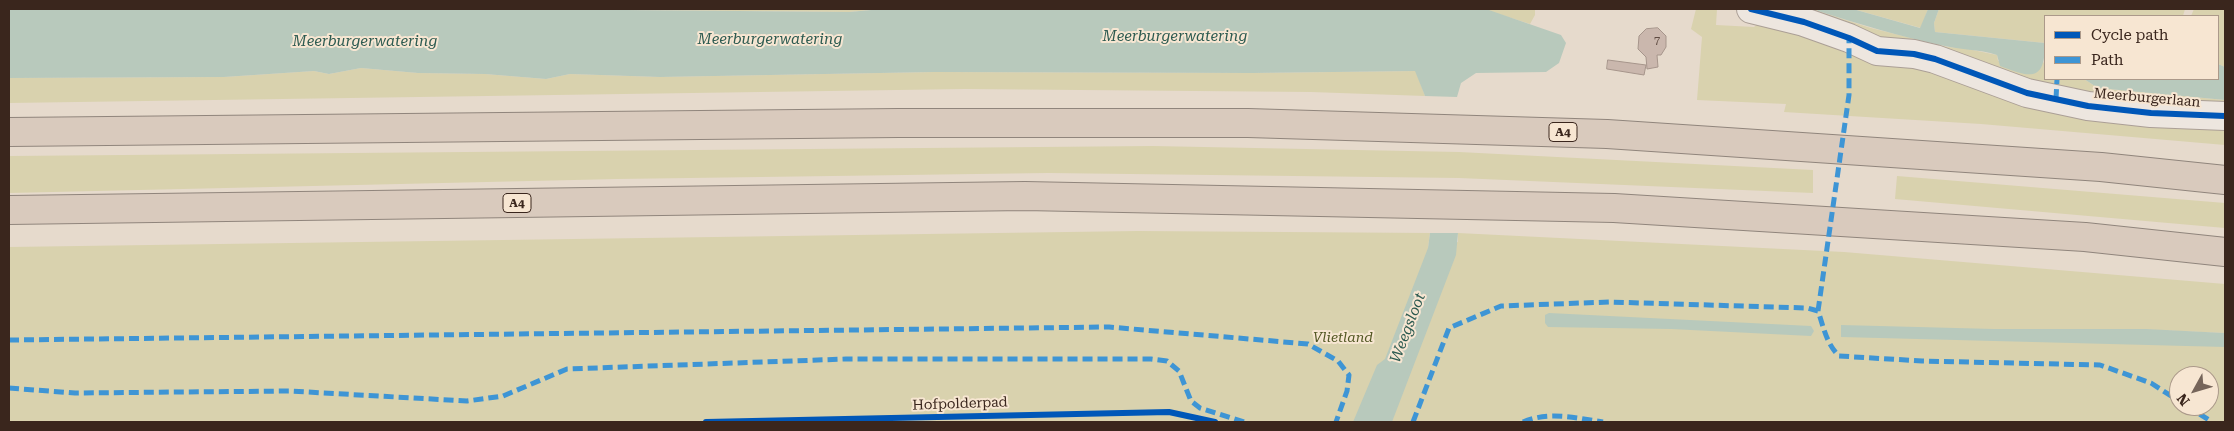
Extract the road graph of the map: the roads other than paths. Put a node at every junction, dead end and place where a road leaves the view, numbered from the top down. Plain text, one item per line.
1 (1751, 9) edge
2 (2225, 116) edge
3 (9, 132) edge
4 (2225, 180) edge
5 (9, 210) edge
6 (2225, 252) edge

1 - 2 street, Meerburgerlaan
3 - 4 highway, A4
5 - 6 highway, A4

